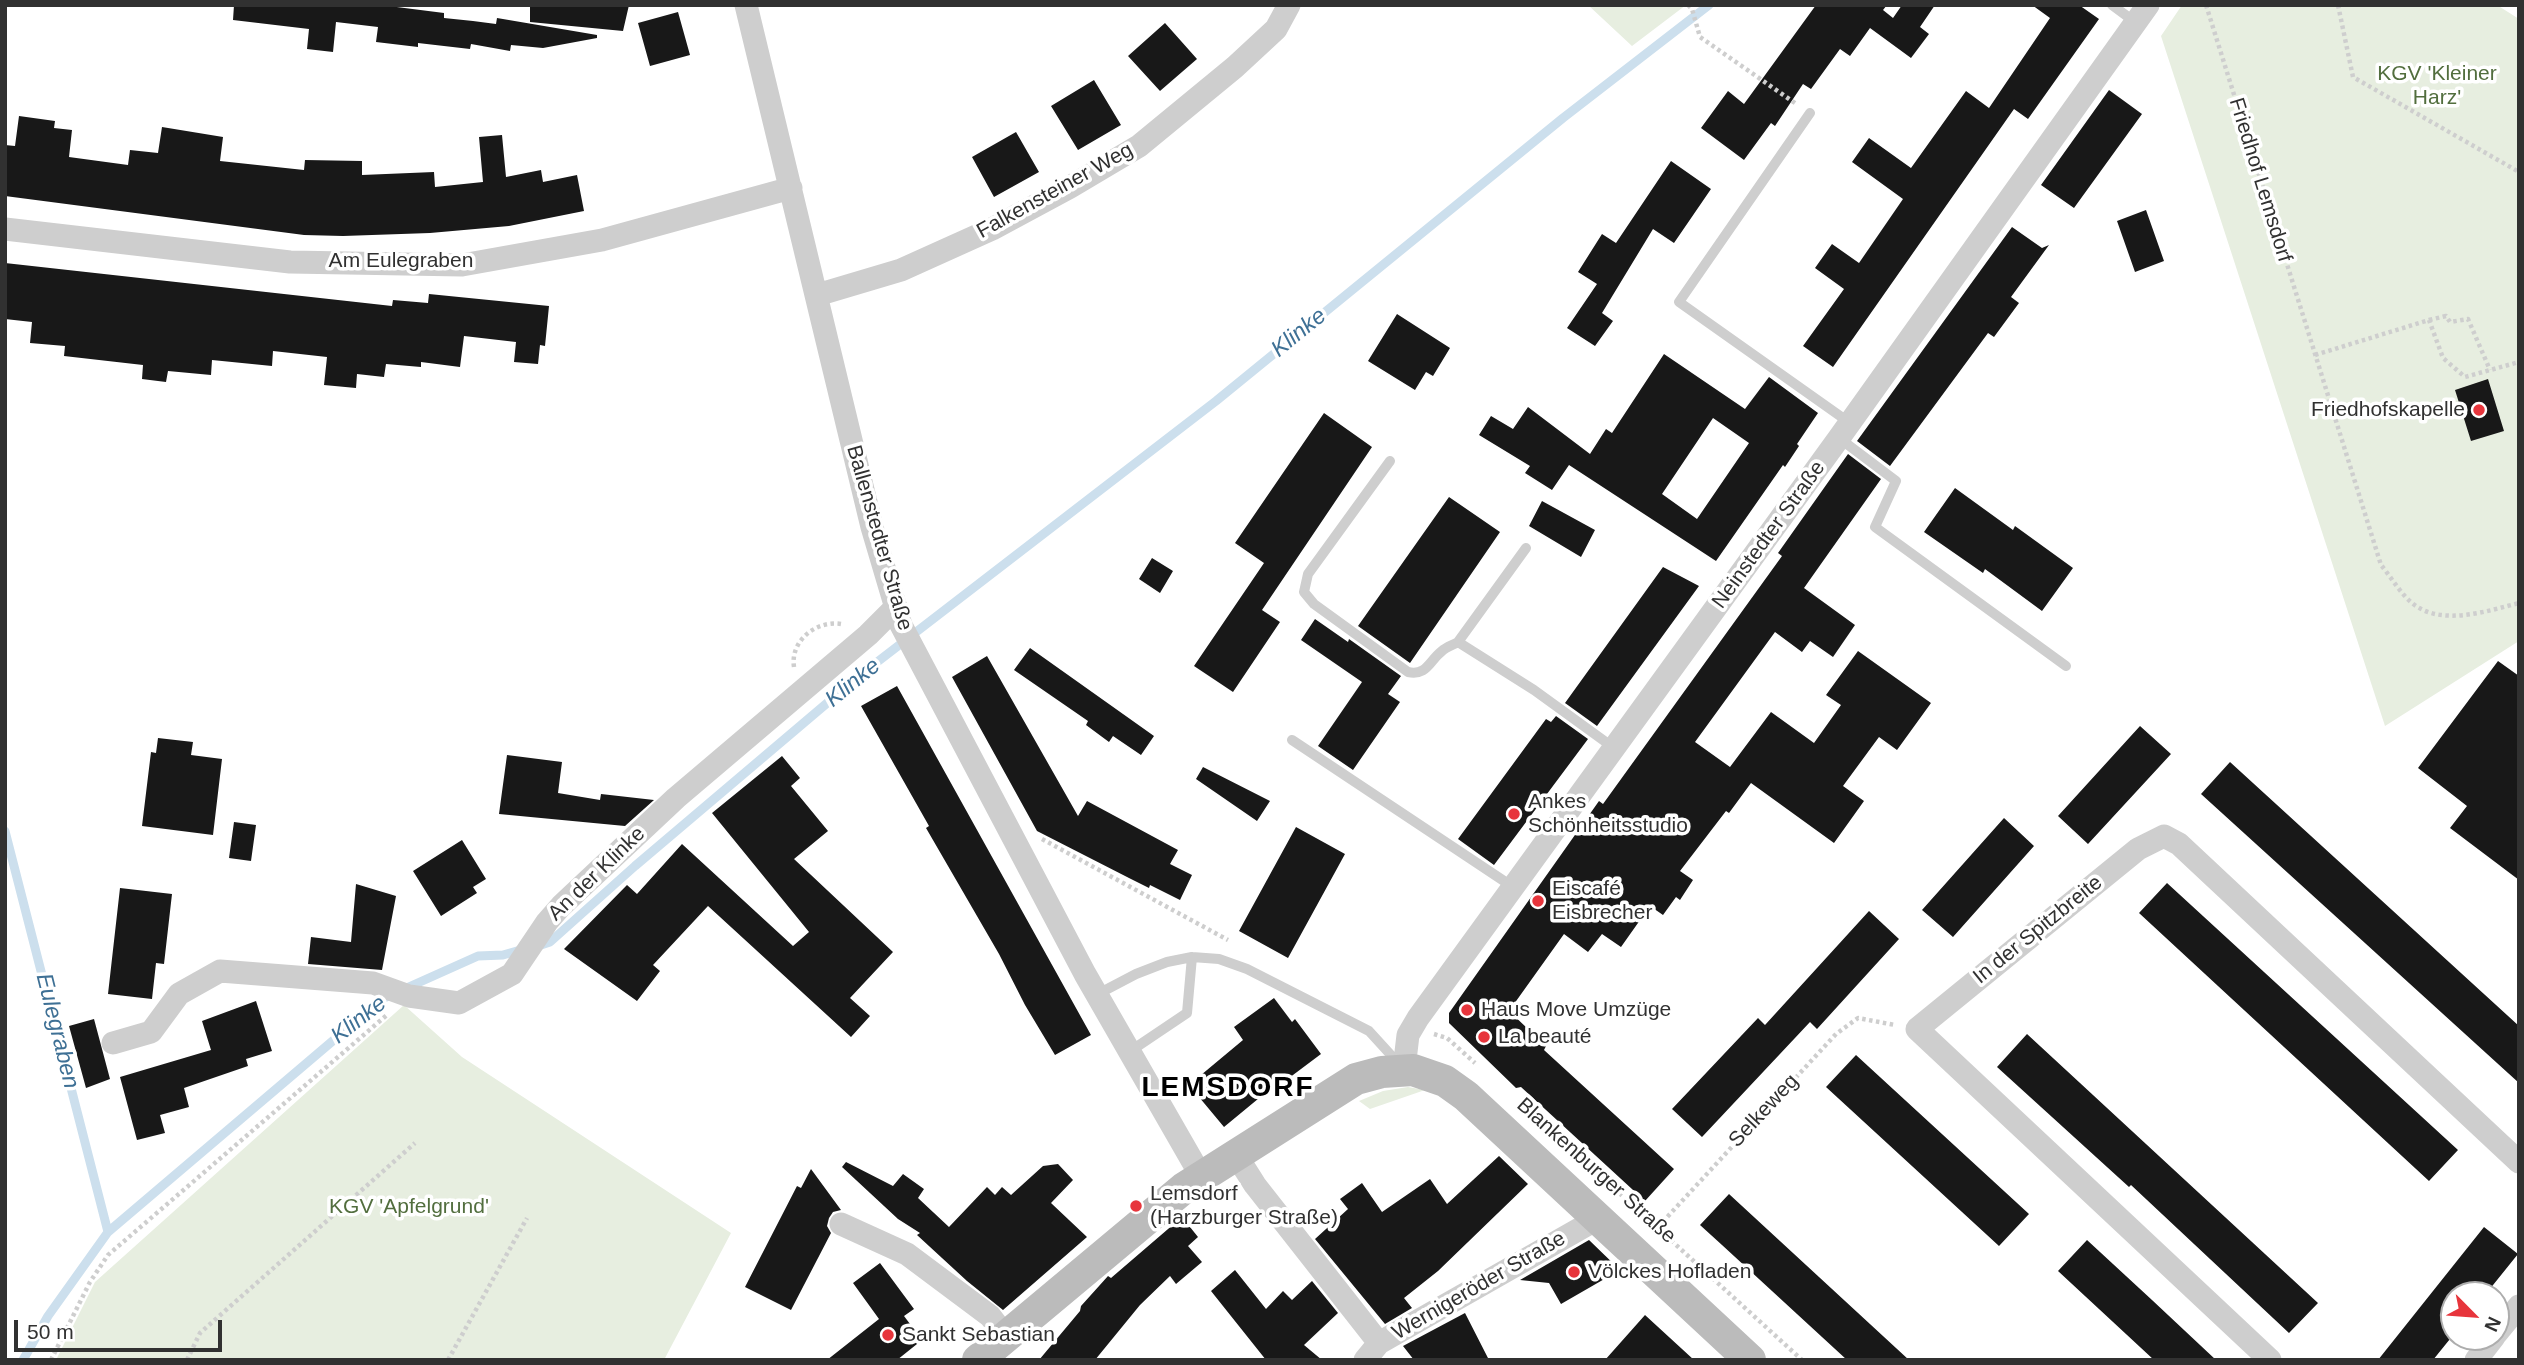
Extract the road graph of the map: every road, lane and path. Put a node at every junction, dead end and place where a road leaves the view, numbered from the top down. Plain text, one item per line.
1 (746, 5) edge
2 (1289, 5) edge
3 (2112, 5) edge
4 (2206, 5) edge
5 (2338, 5) edge
6 (1690, 7) edge
7 (2142, 14) edge
8 (1810, 113) joint
9 (2519, 172) edge
10 (791, 188) junction
11 (5, 229) edge
12 (817, 295) junction
13 (2430, 320) junction
14 (2315, 355) junction
15 (2519, 362) edge
16 (2490, 370) junction
17 (1844, 430) junction
18 (1390, 461) dead end
19 (1526, 548) dead end
20 (2519, 603) edge
21 (898, 616) junction
22 (1458, 642) junction
23 (2066, 666) dead end
24 (1292, 740) dead end
25 (1614, 748) junction
26 (1013, 839) junction
27 (1513, 887) junction
28 (1232, 942) dead end
29 (1192, 957) junction
30 (1096, 995) junction
31 (409, 996) junction
32 (1412, 1028) junction
33 (1917, 1029) junction
34 (113, 1043) dead end
35 (1129, 1052) junction
36 (1477, 1065) dead end
37 (1404, 1069) junction
38 (1537, 1119) dead end
39 (415, 1143) dead end
40 (1236, 1155) junction
41 (2519, 1162) edge
42 (1201, 1176) junction
43 (527, 1218) dead end
44 (1597, 1219) junction
45 (841, 1224) dead end
46 (1658, 1226) junction
47 (1633, 1253) junction
48 (1007, 1338) junction
49 (1372, 1351) edge
50 (51, 1360) edge
51 (187, 1360) edge
52 (448, 1360) edge
53 (978, 1360) edge
54 (1750, 1360) edge
55 (1802, 1360) edge
56 (2270, 1360) edge

1 - 10 street, Ballenstedter Straße
2 - 12 street, Falkensteiner Weg
3 - 7 lane
4 - 14 path, Friedhof Lemsdorf
5 - 9 path
6 - 8 path
7 - 17 street, Neinstedter Straße
8 - 17 lane
10 - 11 street, Am Eulegraben
10 - 12 street, Ballenstedter Straße
12 - 21 street, Ballenstedter Straße
13 - 14 path
13 - 16 path
13 - 16 path
14 - 20 path, Friedhof Lemsdorf
15 - 16 path
17 - 23 lane
17 - 25 street, Neinstedter Straße
18 - 22 lane
19 - 22 lane
21 - 26 street, Ballenstedter Straße
21 - 31 street, An der Klinke
22 - 25 lane
24 - 27 lane
25 - 27 street, Neinstedter Straße
26 - 28 path
26 - 30 street, Ballenstedter Straße
27 - 32 street, Neinstedter Straße
29 - 30 lane
29 - 35 lane
29 - 37 lane
30 - 35 street, Ballenstedter Straße
31 - 34 street, An der Klinke
31 - 50 path
32 - 36 path
32 - 37 street, Neinstedter Straße
33 - 41 street, In der Spitzbreite
33 - 46 path, Selkeweg
33 - 56 street
35 - 42 street, Ballenstedter Straße
37 - 40 street
37 - 44 street, Blankenburger Straße
38 - 46 path, Blankenburger Straße
39 - 51 path
40 - 42 street
40 - 49 street
42 - 48 street
43 - 52 path
44 - 47 street, Blankenburger Straße
44 - 49 street, Wernigeröder Straße
45 - 48 street
46 - 47 path, Selkeweg
46 - 55 path, Blankenburger Straße
47 - 54 street, Blankenburger Straße
48 - 53 street

